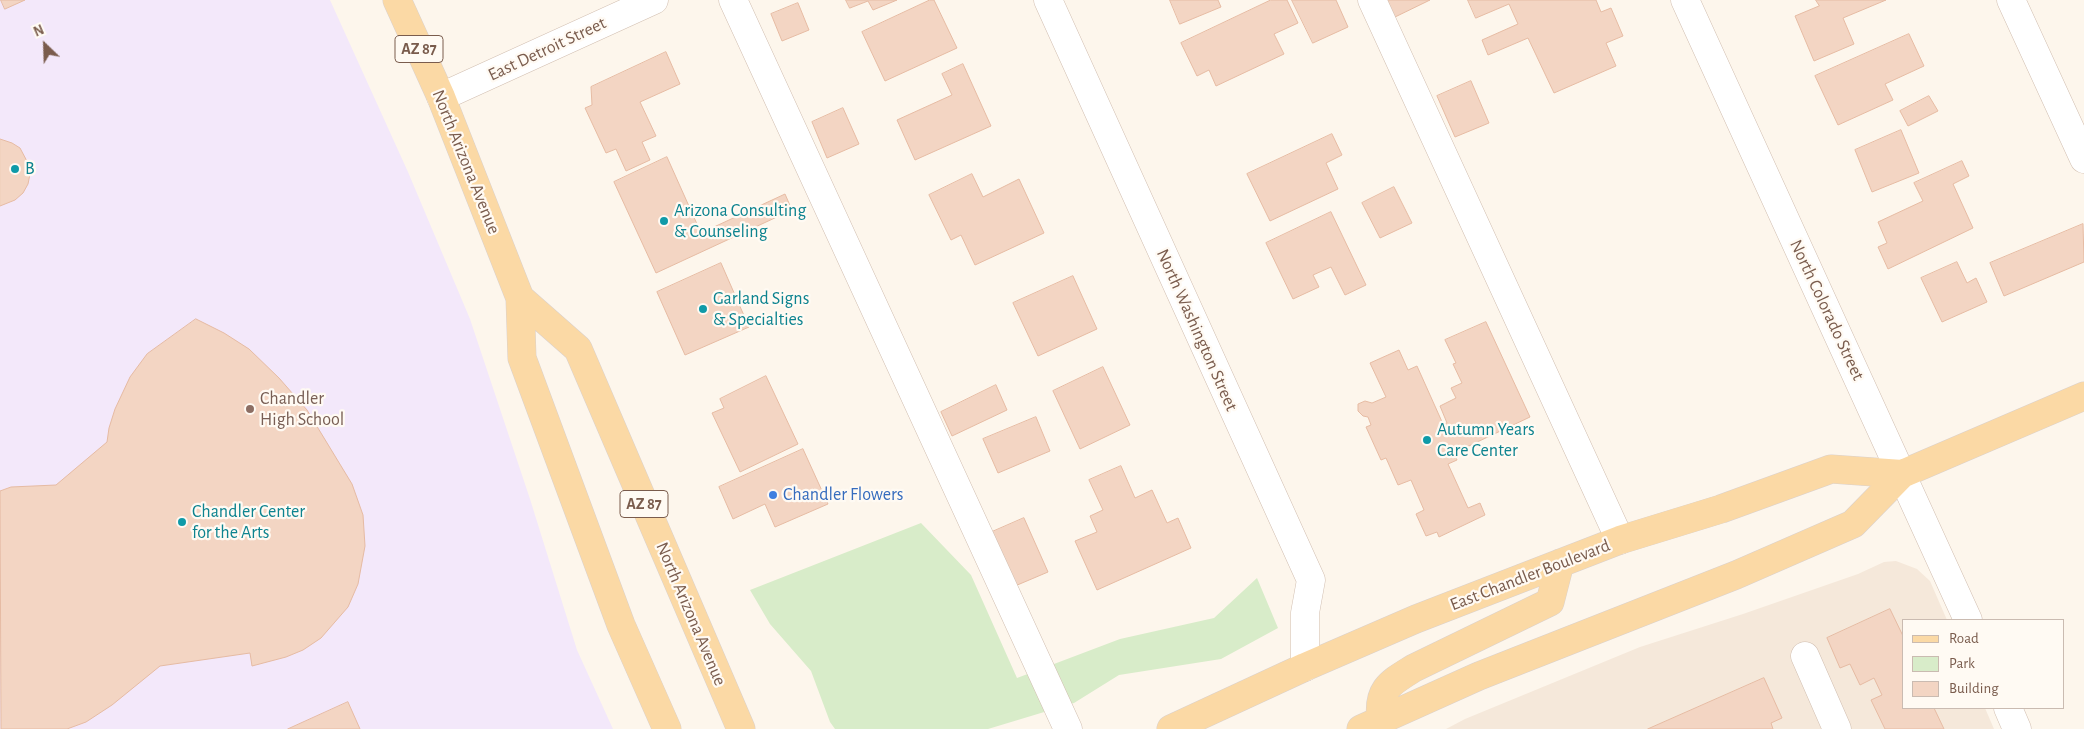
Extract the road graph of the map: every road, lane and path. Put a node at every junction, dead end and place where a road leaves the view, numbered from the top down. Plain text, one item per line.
1 (396, 0) edge
2 (654, 0) edge
3 (733, 0) edge
4 (1048, 0) edge
5 (1372, 0) edge
6 (1685, 0) edge
7 (2011, 0) edge
8 (441, 97) junction
9 (2084, 159) edge
10 (520, 298) junction
11 (2084, 396) edge
12 (1902, 474) junction
13 (1620, 540) junction
14 (1560, 563) junction
15 (1968, 619) edge
16 (1805, 656) dead end
17 (1305, 666) junction
18 (2008, 709) edge
19 (1375, 726) edge
20 (667, 729) edge
21 (741, 729) edge
22 (1068, 729) edge
23 (1171, 729) edge
24 (1837, 729) edge
25 (2017, 729) edge

1 - 8 main road, North Arizona Avenue / AZ 87
2 - 8 street, East Detroit Street
3 - 22 street
4 - 17 street, North Washington Street
5 - 13 street
6 - 12 street, North Colorado Street
7 - 9 street
8 - 10 main road, North Arizona Avenue / AZ 87
10 - 20 main road, North Arizona Avenue / AZ 87
10 - 21 main road, North Arizona Avenue / AZ 87
11 - 12 main road, East Chandler Boulevard
12 - 13 main road, East Chandler Boulevard
12 - 15 street, North Colorado Street
12 - 19 main road, East Chandler Boulevard
13 - 14 main road, East Chandler Boulevard
14 - 17 main road, East Chandler Boulevard
14 - 19 main road
16 - 24 street
17 - 23 main road, East Chandler Boulevard
18 - 25 street

